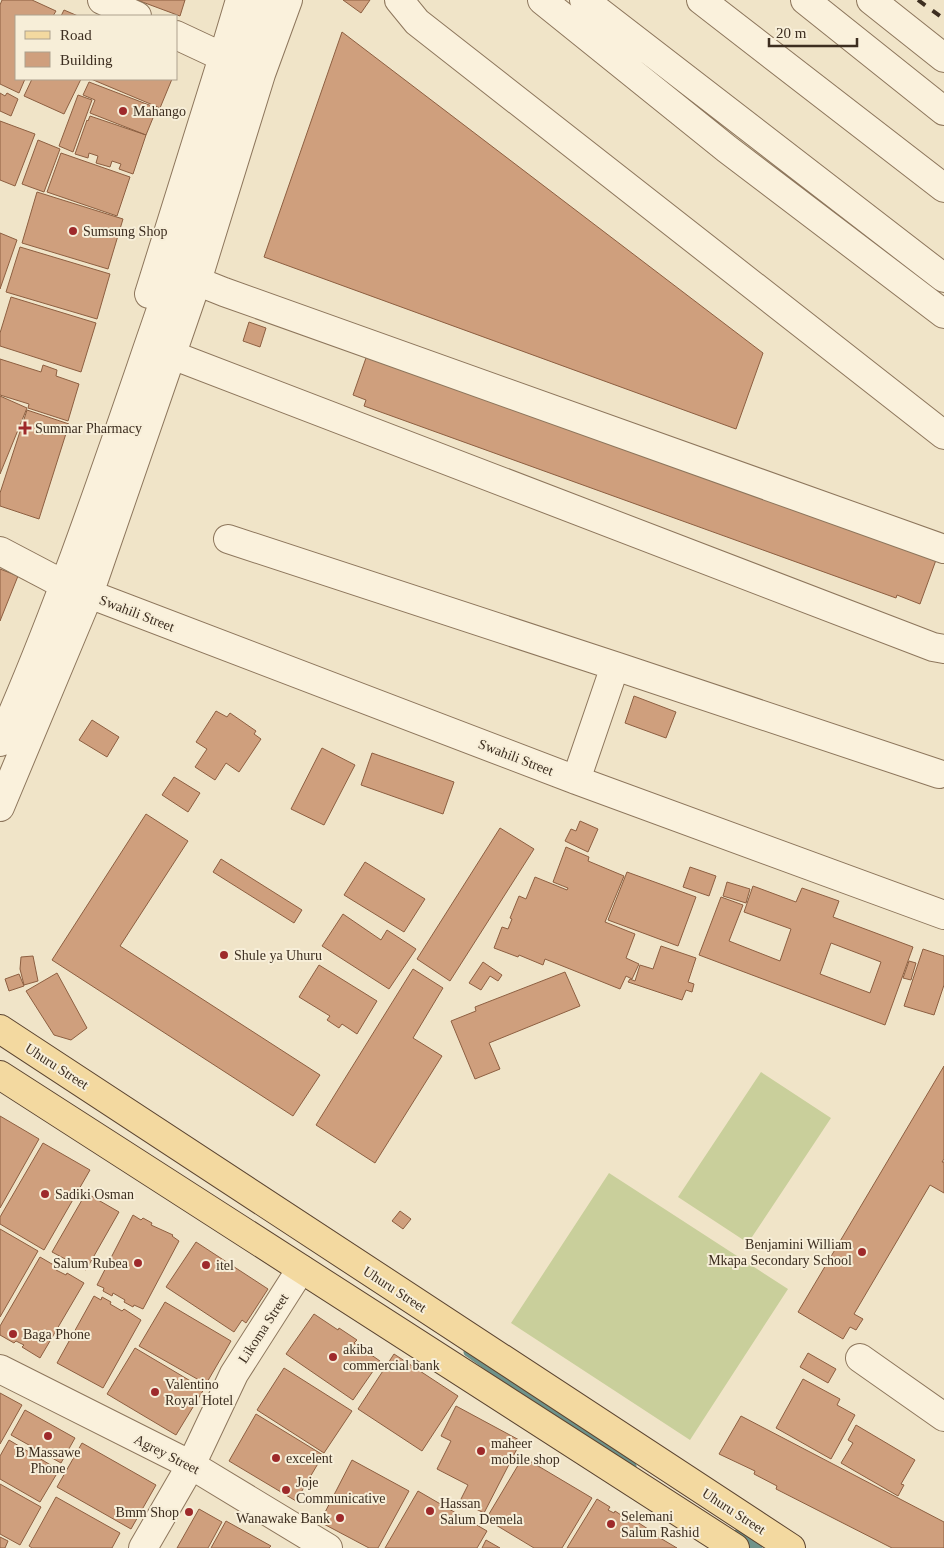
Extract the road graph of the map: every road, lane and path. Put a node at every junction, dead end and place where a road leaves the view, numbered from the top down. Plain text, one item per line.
1 (102, 0) edge
2 (240, 0) edge
3 (262, 0) edge
4 (288, 0) edge
5 (399, 0) edge
6 (542, 0) edge
7 (584, 0) edge
8 (701, 0) edge
9 (804, 0) edge
10 (871, 0) edge
11 (135, 15) edge
12 (178, 36) edge
13 (223, 57) junction
14 (944, 58) edge
15 (944, 112) edge
16 (944, 188) edge
17 (185, 276) junction
18 (944, 278) edge
19 (944, 314) edge
20 (159, 351) junction
21 (944, 435) edge
22 (228, 539) dead end
23 (944, 549) edge
24 (0, 551) edge
25 (59, 582) junction
26 (90, 594) junction
27 (944, 649) edge
28 (616, 666) junction
29 (0, 720) edge
30 (0, 742) edge
31 (0, 770) edge
32 (939, 774) dead end
33 (576, 780) junction
34 (0, 807) edge
35 (944, 915) edge
36 (0, 1029) edge
37 (0, 1075) edge
38 (301, 1269) junction
39 (860, 1358) dead end
40 (0, 1369) edge
41 (944, 1417) edge
42 (191, 1465) junction
43 (723, 1545) edge
44 (143, 1548) edge
45 (328, 1548) edge
46 (791, 1548) edge

1 - 11 street
2 - 13 street
3 - 17 street
4 - 17 street
5 - 21 street
6 - 19 street
7 - 18 street
8 - 16 street
9 - 15 street
10 - 14 street
12 - 13 street
13 - 25 street
17 - 20 street
17 - 23 street
20 - 26 street
20 - 27 street
20 - 30 street
20 - 31 street
22 - 28 street
24 - 25 street
25 - 29 street
26 - 33 street, Swahili Street
26 - 34 street
28 - 32 street
28 - 33 street
33 - 35 street, Swahili Street
36 - 46 main road, Uhuru Street
37 - 38 main road
38 - 42 street, Likoma Street
38 - 43 main road
39 - 41 street
40 - 42 street, Agrey Street
42 - 44 street, Likoma Street
42 - 45 street, Agrey Street

